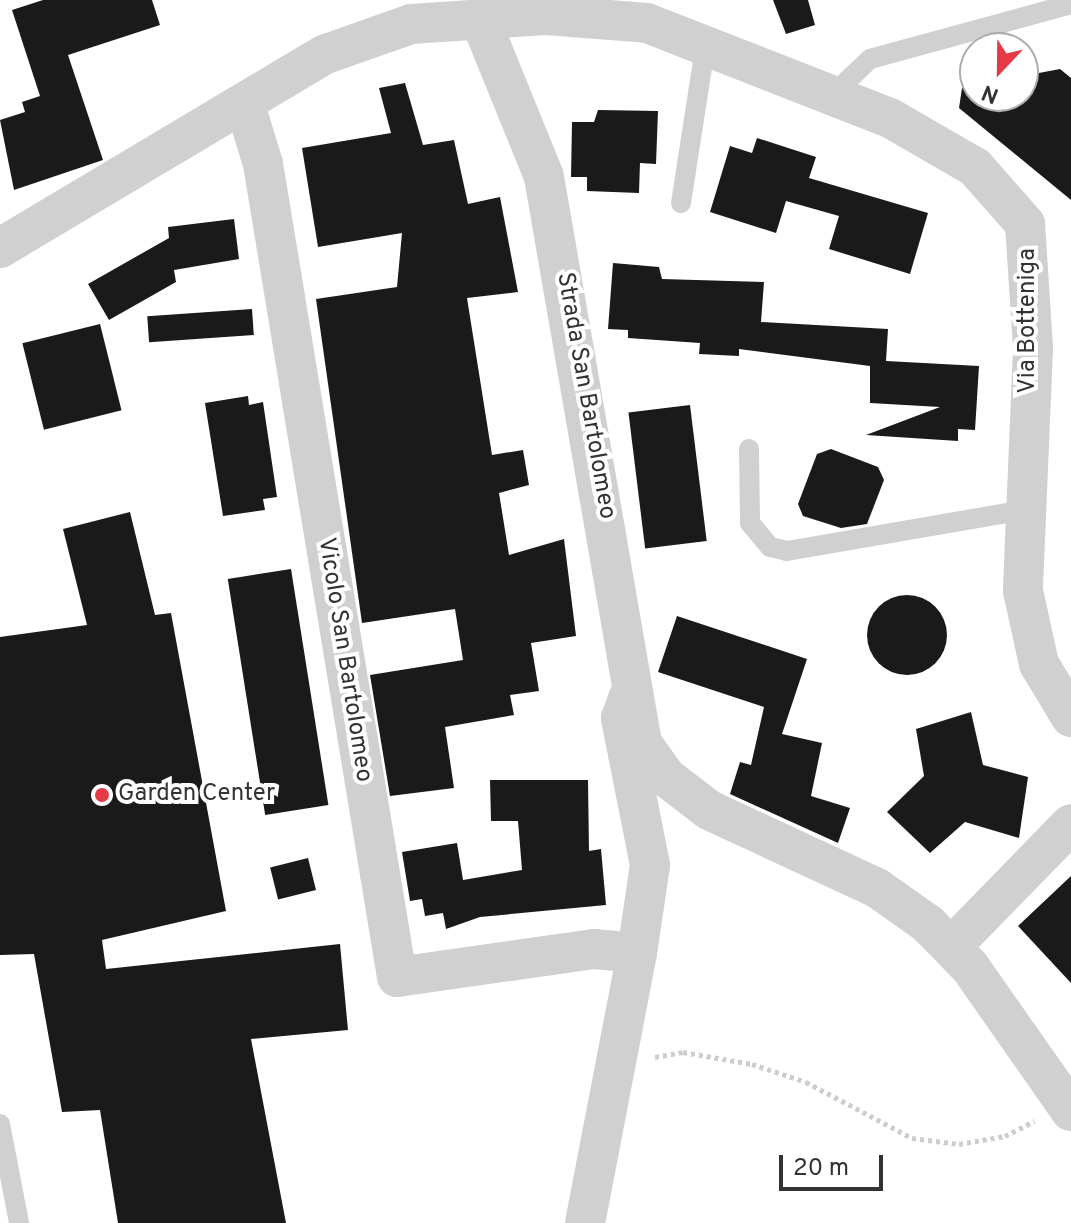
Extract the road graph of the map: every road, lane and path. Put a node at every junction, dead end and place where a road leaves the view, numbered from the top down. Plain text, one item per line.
1 (1071, 4) edge
2 (589, 8) edge
3 (480, 19) junction
4 (706, 41) junction
5 (833, 94) junction
6 (245, 105) junction
7 (681, 203) dead end
8 (0, 248) edge
9 (749, 449) dead end
10 (1024, 510) junction
11 (629, 696) junction
12 (1071, 717) edge
13 (1071, 824) edge
14 (952, 946) junction
15 (637, 953) junction
16 (644, 1059) dead end
17 (1057, 1114) edge
18 (0, 1124) edge
19 (19, 1223) edge
20 (585, 1223) edge

1 - 5 lane
2 - 3 street, Via Botteniga
2 - 4 street, Via Botteniga
3 - 6 street
3 - 11 street, Strada San Bartolomeo
4 - 5 street, Via Botteniga
4 - 7 lane
5 - 10 street, Via Botteniga
6 - 8 street
6 - 15 street, Vicolo San Bartolomeo
9 - 10 lane
10 - 12 street, Via Botteniga
11 - 14 street, Strada San Bartolomeo
11 - 15 street
13 - 14 street
14 - 17 street, Strada San Bartolomeo
15 - 20 street
16 - 17 path
18 - 19 lane

